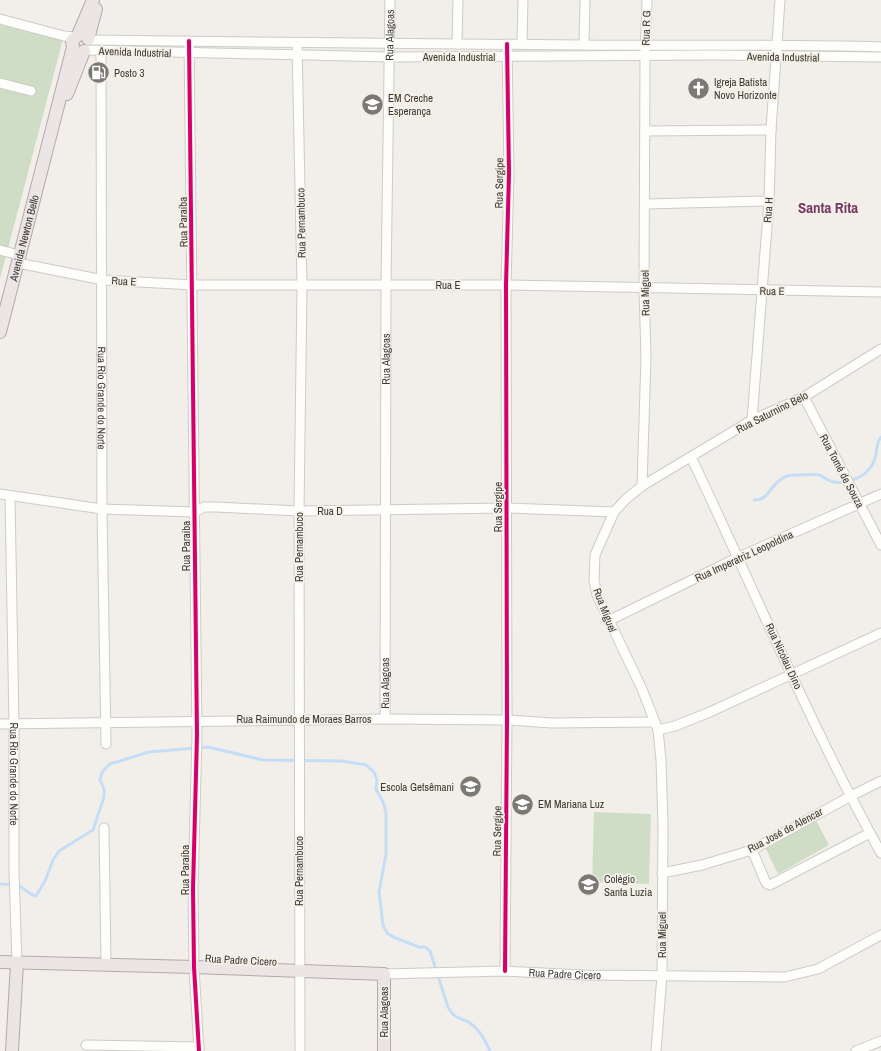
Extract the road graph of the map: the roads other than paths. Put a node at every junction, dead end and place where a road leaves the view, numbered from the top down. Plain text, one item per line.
1 (93, 0) edge
2 (98, 0) edge
3 (390, 0) edge
4 (458, 0) edge
5 (522, 0) edge
6 (585, 0) edge
7 (647, 0) edge
8 (780, 0) edge
9 (0, 19) edge
10 (189, 41) junction
11 (79, 42) junction
12 (390, 43) junction
13 (297, 44) junction
14 (457, 44) junction
15 (507, 44) junction
16 (522, 44) junction
17 (646, 44) junction
18 (776, 44) junction
19 (584, 45) junction
20 (881, 47) edge
21 (101, 51) junction
22 (189, 54) junction
23 (298, 56) junction
24 (645, 56) junction
25 (390, 57) junction
26 (508, 57) junction
27 (776, 57) junction
28 (881, 58) edge
29 (0, 83) edge
30 (31, 91) dead end
31 (770, 130) junction
32 (645, 131) junction
33 (768, 201) junction
34 (646, 204) junction
35 (0, 250) edge
36 (18, 259) junction
37 (103, 280) junction
38 (193, 285) junction
39 (386, 285) junction
40 (506, 285) junction
41 (302, 286) junction
42 (644, 289) junction
43 (762, 290) junction
44 (881, 292) edge
45 (0, 332) edge
46 (881, 349) edge
47 (804, 397) junction
48 (752, 420) junction
49 (691, 457) junction
50 (642, 486) junction
51 (0, 494) edge
52 (881, 494) edge
53 (10, 496) junction
54 (860, 503) junction
55 (507, 508) junction
56 (102, 509) junction
57 (299, 511) junction
58 (386, 511) junction
59 (195, 512) junction
60 (614, 512) junction
61 (881, 545) edge
62 (739, 557) junction
63 (608, 621) junction
64 (881, 633) edge
65 (792, 674) junction
66 (384, 719) junction
67 (196, 720) junction
68 (299, 720) junction
69 (507, 720) junction
70 (106, 722) junction
71 (0, 724) edge
72 (14, 724) junction
73 (656, 726) junction
74 (106, 744) dead end
75 (881, 781) edge
76 (850, 796) junction
77 (104, 828) dead end
78 (870, 833) junction
79 (752, 850) junction
80 (881, 852) edge
81 (662, 873) junction
82 (881, 935) edge
83 (0, 962) edge
84 (17, 963) junction
85 (106, 964) junction
86 (194, 966) junction
87 (505, 971) junction
88 (300, 972) junction
89 (384, 974) junction
90 (662, 976) junction
91 (881, 1041) edge
92 (86, 1045) dead end
93 (199, 1049) edge
94 (12, 1051) edge
95 (300, 1051) edge
96 (384, 1051) edge
97 (656, 1051) edge
98 (856, 1051) edge

1 - 11 main road, Avenida Newton Bello
2 - 11 main road, Avenida Newton Bello
3 - 12 street, Rua Alagoas
4 - 14 street
5 - 16 street
6 - 19 street
7 - 17 street, Rua R G
8 - 18 street, Rua H
9 - 11 street, Avenida Industrial
10 - 11 street, Avenida Industrial
10 - 13 street, Avenida Industrial
10 - 22 street, Rua Paraíba
11 - 21 street, Avenida Industrial
11 - 36 main road, Avenida Newton Bello
12 - 13 street, Avenida Industrial
12 - 14 street, Avenida Industrial
12 - 25 street, Rua Alagoas
13 - 23 street, Rua Pernambuco
14 - 15 street, Avenida Industrial
15 - 16 street, Avenida Industrial
15 - 26 street, Rua Sergipe
16 - 19 street, Avenida Industrial
17 - 18 street, Avenida Industrial
17 - 19 street, Avenida Industrial
17 - 24 street, Rua R G
18 - 20 street, Avenida Industrial
18 - 27 street, Rua H
21 - 22 street, Avenida Industrial
21 - 37 street, Rua Rio Grande do Norte
22 - 23 street, Avenida Industrial
22 - 38 street, Rua Paraíba
23 - 25 street, Avenida Industrial
23 - 41 street, Rua Pernambuco
24 - 26 street, Avenida Industrial
24 - 27 street, Avenida Industrial
24 - 32 street, Rua Miguel
25 - 26 street, Avenida Industrial
25 - 39 street, Rua Alagoas
26 - 40 street, Rua Sergipe
27 - 28 street, Avenida Industrial
27 - 31 street, Rua H
29 - 30 street
31 - 32 street
31 - 33 street, Rua H
32 - 34 street, Rua Miguel
33 - 34 street
33 - 43 street, Rua H
34 - 42 street, Rua Miguel
35 - 36 street, Rua E
36 - 37 street, Rua E
36 - 45 main road, Avenida Newton Bello
37 - 38 street, Rua E
37 - 56 street, Rua Rio Grande do Norte
38 - 41 street, Rua E
38 - 59 street, Rua Paraíba
39 - 40 street, Rua E
39 - 41 street, Rua E
39 - 58 street, Rua Alagoas
40 - 42 street, Rua E
40 - 55 street, Rua Sergipe
41 - 57 street, Rua Pernambuco
42 - 43 street, Rua E
42 - 50 street, Rua Miguel
43 - 44 street, Rua E
43 - 48 street, Rua H
46 - 47 street, Rua Saturnino Belo
47 - 48 street, Rua Saturnino Belo
47 - 54 street, Rua Tomé de Souza
48 - 49 street, Rua Saturnino Belo
49 - 50 street, Rua Saturnino Belo
49 - 62 street, Rua Nicolau Dino
50 - 60 street, Rua Miguel
51 - 53 street, Rua D
52 - 54 street, Rua Imperatriz Leopoldina
53 - 56 street, Rua D
53 - 72 street, Rua Rio Grande do Norte
54 - 61 street, Rua Tomé de Souza
54 - 62 street, Rua Imperatriz Leopoldina
55 - 58 street, Rua D
55 - 60 street, Rua D
55 - 69 street, Rua Sergipe
56 - 59 street, Rua D
56 - 70 street, Rua Rio Grande do Norte
57 - 58 street, Rua D
57 - 59 street, Rua D
57 - 68 street, Rua Pernambuco
58 - 66 street, Rua Alagoas
59 - 67 street, Rua Paraíba
60 - 63 street, Rua Miguel
62 - 63 street, Rua Imperatriz Leopoldina
62 - 65 street, Rua Nicolau Dino
63 - 73 street, Rua Miguel
64 - 65 street, Rua Raimundo de Moraes Barros
65 - 73 street, Rua Raimundo de Moraes Barros
65 - 76 street, Rua Nicolau Dino
66 - 68 street, Rua Raimundo de Moraes Barros
66 - 69 street, Rua Raimundo de Moraes Barros
67 - 68 street, Rua Raimundo de Moraes Barros
67 - 70 street, Rua Raimundo de Moraes Barros
67 - 86 street, Rua Paraíba
68 - 88 street, Rua Pernambuco
69 - 73 street, Rua Raimundo de Moraes Barros
69 - 87 street, Rua Sergipe
70 - 72 street, Rua Raimundo de Moraes Barros
70 - 74 street, Rua Rio Grande do Norte
71 - 72 street, Rua Raimundo de Moraes Barros
72 - 84 street, Rua Rio Grande do Norte
73 - 81 street, Rua Miguel
75 - 76 street, Rua José de Alencar
76 - 78 street, Rua Nicolau Dino
76 - 79 street, Rua José de Alencar
77 - 85 street
78 - 79 street
78 - 80 street, Rua Nicolau Dino
79 - 81 street, Rua José de Alencar
81 - 90 street, Rua Miguel
82 - 90 street, Rua Padre Cicero
83 - 84 main road, Rua Padre Cicero
84 - 85 main road, Rua Padre Cicero
84 - 94 main road, Rua Rio Grande do Norte
85 - 86 main road, Rua Padre Cicero
86 - 88 main road, Rua Padre Cicero
86 - 93 street, Rua Paraíba
87 - 89 street, Rua Padre Cicero
87 - 90 street, Rua Padre Cicero
88 - 89 main road, Rua Padre Cicero
88 - 95 street, Rua Pernambuco
89 - 96 main road, Rua Alagoas
90 - 97 street, Rua Miguel
91 - 98 street
92 - 93 street

